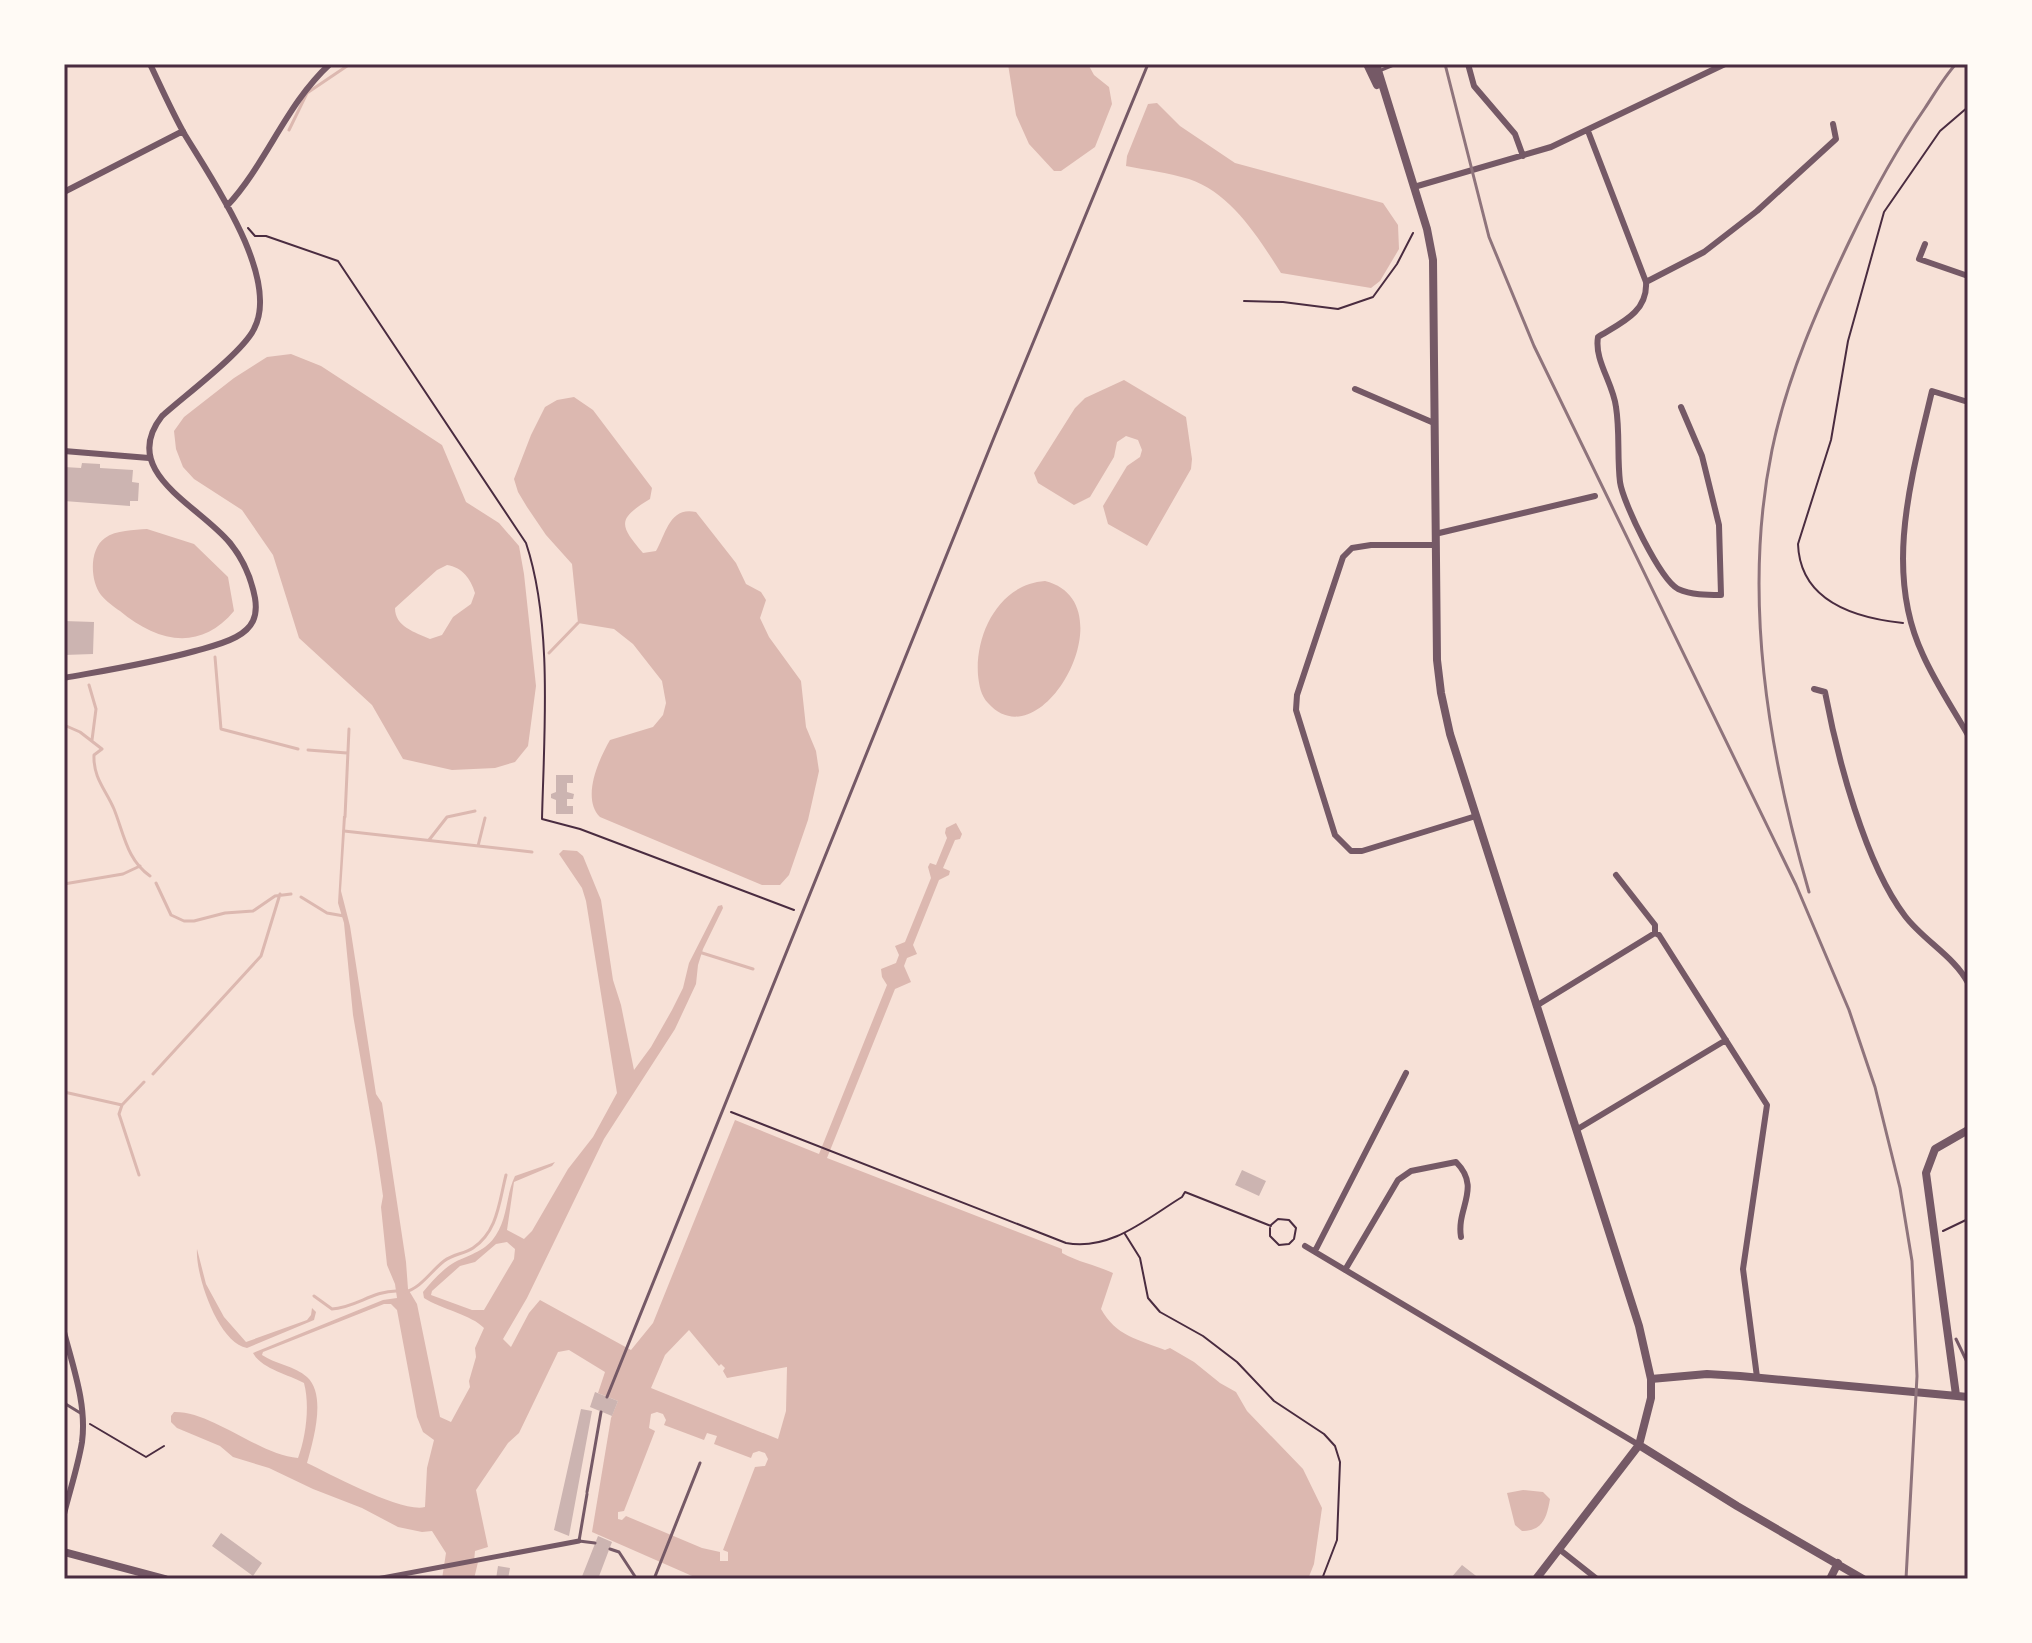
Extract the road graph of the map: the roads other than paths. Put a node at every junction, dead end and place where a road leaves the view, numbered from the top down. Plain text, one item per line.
1 (150, 64) edge
2 (330, 64) edge
3 (1148, 64) edge
4 (1367, 64) edge
5 (1396, 64) edge
6 (1468, 64) edge
7 (1725, 64) edge
8 (1375, 69) edge
9 (1833, 124) dead end
10 (183, 131) junction
11 (1588, 131) junction
12 (1523, 156) junction
13 (1414, 187) junction
14 (64, 192) edge
15 (227, 206) junction
16 (1925, 244) dead end
17 (1968, 276) edge
18 (1646, 282) junction
19 (1355, 389) dead end
20 (1968, 402) edge
21 (1681, 407) dead end
22 (1434, 423) junction
23 (64, 451) edge
24 (149, 458) junction
25 (1595, 496) dead end
26 (1435, 534) junction
27 (1436, 545) junction
28 (64, 678) edge
29 (1814, 689) dead end
30 (1968, 735) edge
31 (1476, 816) junction
32 (1616, 875) dead end
33 (1655, 933) junction
34 (1968, 983) edge
35 (1536, 1006) junction
36 (1726, 1040) junction
37 (1406, 1073) dead end
38 (1576, 1130) junction
39 (1968, 1130) edge
40 (1461, 1237) dead end
41 (1305, 1246) dead end
42 (1315, 1251) junction
43 (1345, 1270) junction
44 (64, 1332) edge
45 (1956, 1339) dead end
46 (1968, 1364) edge
47 (1757, 1377) junction
48 (1651, 1379) junction
49 (1956, 1395) junction
50 (607, 1397) dead end
51 (1968, 1397) edge
52 (64, 1403) edge
53 (601, 1412) dead end
54 (82, 1418) junction
55 (1639, 1445) junction
56 (700, 1463) dead end
57 (64, 1514) edge
58 (579, 1541) junction
59 (595, 1543) dead end
60 (610, 1549) dead end
61 (1559, 1549) junction
62 (64, 1552) edge
63 (1838, 1563) junction
64 (634, 1578) edge
65 (165, 1579) edge
66 (377, 1579) edge
67 (652, 1579) edge
68 (1536, 1579) edge
69 (1597, 1579) edge
70 (1830, 1579) edge
71 (1863, 1579) edge

1 - 10 street
2 - 15 street
3 - 50 lane
4 - 8 street
5 - 8 lane
6 - 12 street
7 - 11 street
8 - 13 street
9 - 18 street
10 - 14 street
10 - 15 street
11 - 12 street
11 - 18 street
12 - 13 street
13 - 22 street
15 - 24 street
16 - 17 street
18 - 21 street
19 - 22 street
20 - 30 street
22 - 26 street
23 - 24 street
24 - 28 street
25 - 26 street
26 - 27 street
27 - 31 street
27 - 31 street
29 - 34 street
31 - 35 street
32 - 33 street
33 - 35 street
33 - 36 street
35 - 38 street
36 - 38 street
36 - 47 street
37 - 42 street
38 - 48 street
39 - 49 street
40 - 43 street
41 - 42 street
42 - 43 street
43 - 55 street
44 - 54 street
45 - 46 lane
47 - 48 street
47 - 49 street
48 - 55 street
49 - 51 street
52 - 54 lane
53 - 58 lane
54 - 57 street
55 - 61 street
55 - 63 street
56 - 67 lane
58 - 59 lane
58 - 66 street
60 - 64 lane
61 - 68 street
61 - 69 street
62 - 65 street
63 - 70 street
63 - 71 street
64 - 67 lane

